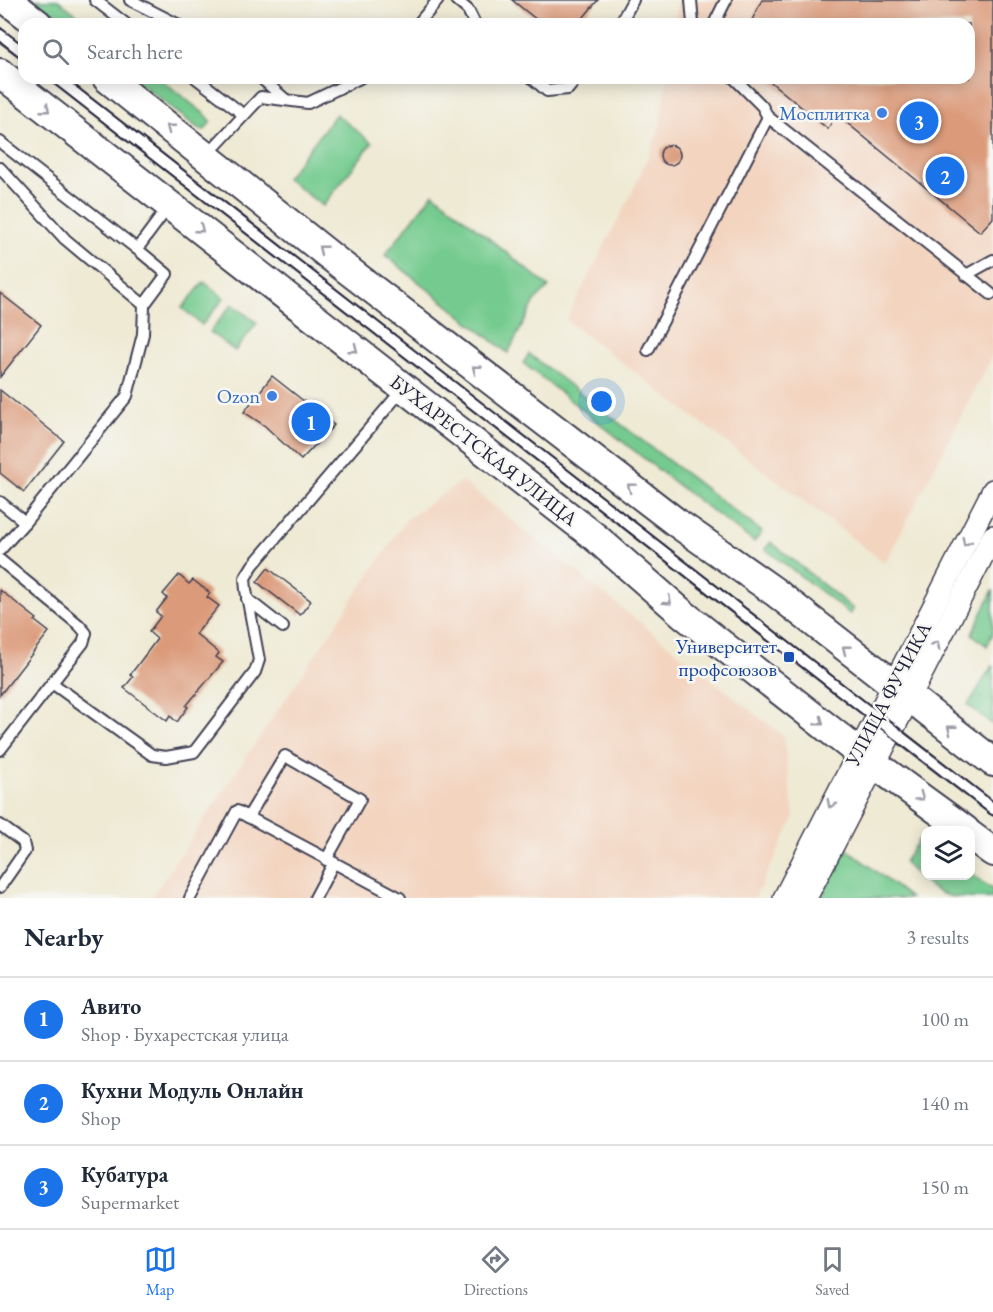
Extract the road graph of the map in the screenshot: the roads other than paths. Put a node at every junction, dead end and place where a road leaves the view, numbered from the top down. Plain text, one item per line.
1 (7, 0) edge
2 (96, 0) edge
3 (130, 0) edge
4 (438, 0) edge
5 (456, 0) edge
6 (633, 0) edge
7 (691, 0) edge
8 (726, 0) edge
9 (30, 18) edge
10 (118, 18) edge
11 (165, 18) edge
12 (423, 18) edge
13 (472, 18) edge
14 (624, 18) edge
15 (692, 18) edge
16 (717, 18) edge
17 (0, 34) edge
18 (18, 48) edge
19 (0, 73) edge
20 (64, 84) edge
21 (115, 84) edge
22 (204, 84) edge
23 (268, 84) edge
24 (348, 84) edge
25 (539, 84) edge
26 (572, 84) edge
27 (740, 84) edge
28 (286, 100) junction
29 (244, 115) junction
30 (768, 117) junction
31 (0, 142) edge
32 (206, 156) junction
33 (0, 168) edge
34 (169, 206) junction
35 (137, 249) junction
36 (993, 260) edge
37 (966, 275) junction
38 (991, 294) dead end
39 (144, 305) junction
40 (648, 350) dead end
41 (404, 388) junction
42 (993, 490) edge
43 (0, 502) edge
44 (25, 522) junction
45 (993, 536) edge
46 (0, 550) edge
47 (0, 560) edge
48 (247, 599) junction
49 (283, 627) dead end
50 (52, 683) junction
51 (900, 691) junction
52 (883, 724) junction
53 (0, 750) edge
54 (866, 758) junction
55 (993, 762) edge
56 (993, 809) edge
57 (248, 817) junction
58 (0, 825) edge
59 (957, 826) edge
60 (975, 839) edge
61 (993, 852) edge
62 (329, 862) junction
63 (0, 887) edge
64 (395, 897) edge
65 (190, 898) edge
66 (315, 898) edge
67 (784, 898) edge
68 (806, 898) edge

1 - 9 main road
2 - 10 lane
3 - 11 lane
4 - 12 lane
5 - 13 lane
6 - 14 lane
7 - 15 lane
8 - 16 lane
17 - 18 lane
19 -> 34 main road, БУХАРЕСТСКАЯ УЛИЦА
20 - 52 lane
32 -> 21 main road
22 - 29 lane
23 - 28 lane
24 - 28 lane
25 - 26 lane
27 - 30 lane
28 - 29 lane
29 - 32 lane
30 - 37 lane
30 - 40 lane
31 - 35 lane
51 -> 32 main road
33 - 39 lane
34 - 35 lane
34 -> 41 main road, БУХАРЕСТСКАЯ УЛИЦА
35 - 39 lane
36 - 37 lane
37 - 38 lane
39 - 44 lane
41 - 48 lane
41 -> 54 main road, БУХАРЕСТСКАЯ УЛИЦА
42 -> 51 street, УЛИЦА ФУЧИКА
43 - 44 lane
44 - 46 lane
51 -> 45 street, УЛИЦА ФУЧИКА
47 - 50 lane
48 - 49 lane
48 - 50 lane
50 - 53 lane
51 - 52 street, УЛИЦА ФУЧИКА
55 -> 51 main road
52 - 54 street, УЛИЦА ФУЧИКА
52 - 56 lane
54 -> 59 main road, БУХАРЕСТСКАЯ УЛИЦА
54 -> 67 street, УЛИЦА ФУЧИКА
54 - 68 street, УЛИЦА ФУЧИКА
57 - 62 lane
57 - 62 lane
57 - 65 lane
58 - 63 lane
60 - 61 main road
62 - 64 lane
62 - 66 lane

